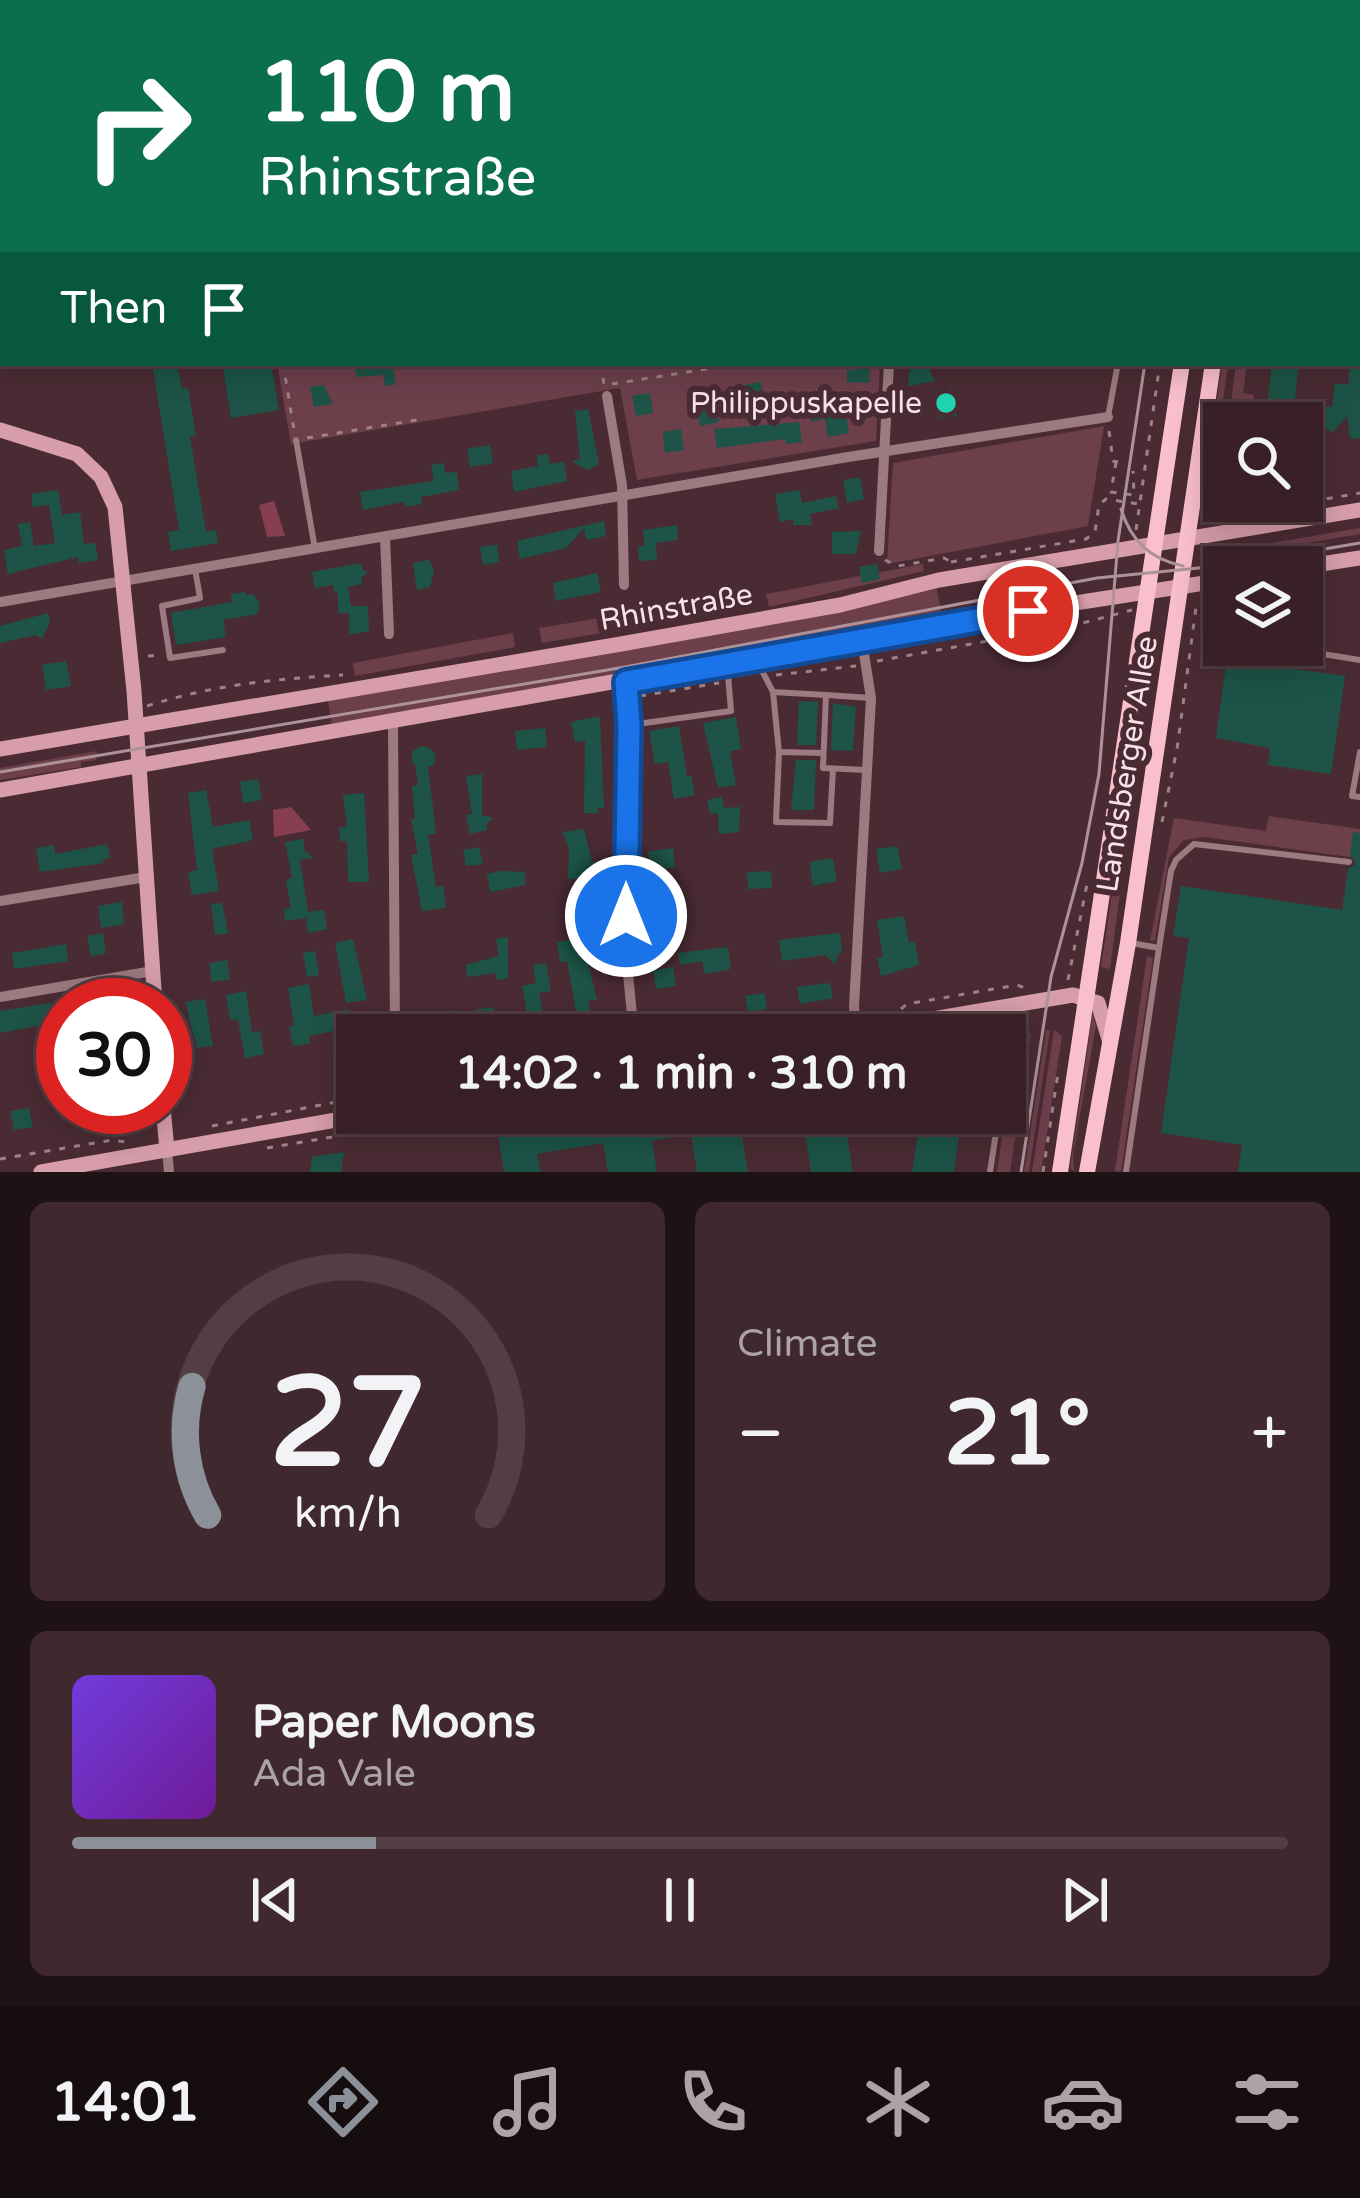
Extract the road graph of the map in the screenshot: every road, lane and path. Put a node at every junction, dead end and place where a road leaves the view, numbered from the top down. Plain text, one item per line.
1 (284, 366) edge
2 (602, 366) edge
3 (729, 366) edge
4 (889, 366) edge
5 (1117, 366) edge
6 (1160, 366) edge
7 (1182, 366) edge
8 (1213, 366) edge
9 (606, 391) junction
10 (1257, 392) dead end
11 (1256, 402) edge
12 (1108, 417) junction
13 (417, 420) dead end
14 (0, 430) edge
15 (296, 440) junction
16 (886, 452) junction
17 (1133, 471) dead end
18 (1360, 494) edge
19 (1139, 496) dead end
20 (622, 497) junction
21 (1323, 500) edge
22 (1139, 504) dead end
23 (1360, 510) edge
24 (385, 537) junction
25 (1190, 538) junction
26 (1156, 544) junction
27 (315, 549) junction
28 (879, 550) joint
29 (1360, 557) edge
30 (925, 562) junction
31 (952, 562) junction
32 (1323, 563) edge
33 (941, 566) dead end
34 (195, 569) junction
35 (928, 571) dead end
36 (124, 580) junction
37 (1203, 584) edge
38 (624, 585) dead end
39 (1190, 586) junction
40 (1148, 592) junction
41 (0, 602) edge
42 (1094, 619) dead end
43 (1194, 620) dead end
44 (389, 634) dead end
45 (862, 641) junction
46 (223, 650) dead end
47 (1323, 654) edge
48 (161, 655) dead end
49 (148, 656) dead end
50 (755, 657) junction
51 (1360, 660) edge
52 (728, 662) junction
53 (866, 664) junction
54 (350, 675) dead end
55 (765, 676) junction
56 (626, 682) junction
57 (729, 682) junction
58 (773, 692) junction
59 (826, 694) junction
60 (642, 696) dead end
61 (871, 698) junction
62 (136, 718) junction
63 (393, 721) junction
64 (629, 725) junction
65 (0, 749) edge
66 (779, 752) junction
67 (1360, 752) edge
68 (823, 753) junction
69 (139, 767) junction
70 (833, 769) junction
71 (867, 770) junction
72 (0, 790) edge
73 (1360, 796) edge
74 (1349, 862) dead end
75 (146, 877) junction
76 (0, 901) edge
77 (1079, 907) dead end
78 (1128, 943) junction
79 (1159, 948) junction
80 (1070, 968) dead end
81 (153, 971) junction
82 (153, 978) edge
83 (1031, 989) dead end
84 (0, 997) edge
85 (1085, 998) junction
86 (1005, 1006) junction
87 (395, 1014) edge
88 (632, 1014) edge
89 (851, 1014) edge
90 (894, 1014) dead end
91 (951, 1014) edge
92 (1007, 1014) edge
93 (1109, 1041) junction
94 (1059, 1069) dead end
95 (336, 1120) edge
96 (166, 1134) edge
97 (351, 1134) edge
98 (996, 1134) edge
99 (167, 1150) junction
100 (251, 1151) dead end
101 (41, 1172) edge
102 (169, 1172) edge
103 (990, 1172) edge
104 (1043, 1172) edge
105 (1060, 1172) edge
106 (1087, 1172) edge
107 (1126, 1172) edge

1 - 15 path
2 - 9 path
3 - 9 path
4 - 16 street
5 - 12 lane
6 - 19 path
7 - 26 main road, Landsberger Allee
8 - 25 main road, Landsberger Allee
9 - 20 street
10 - 11 path
12 - 16 street
12 - 17 path
13 - 15 path
14 - 36 main road
15 - 27 lane
16 - 20 street
16 - 28 street
18 - 21 path
20 - 24 street
20 - 38 street
22 - 31 path
23 - 25 main road, Rhinstraße
24 - 27 street
24 - 44 street
25 - 26 main road, Rhinstraße
25 - 39 main road, Landsberger Allee
26 - 40 main road, Landsberger Allee
26 - 62 main road, Rhinstraße
27 - 34 street
28 - 30 path
29 - 32 main road
30 - 31 path
30 - 35 path
31 - 33 path
34 - 36 street
34 - 46 lane
36 - 41 street
36 - 62 main road
37 - 39 main road
39 - 40 main road
39 - 43 path
39 - 78 main road, Landsberger Allee
40 - 45 main road
40 - 85 main road, Landsberger Allee
42 - 53 path
45 - 50 main road
45 - 53 street
47 - 51 lane
48 - 49 path
50 - 52 main road
50 - 55 lane
52 - 56 main road
52 - 57 lane
53 - 55 path
53 - 61 street
54 - 62 path
55 - 58 lane
56 - 63 main road
56 - 64 street
57 - 60 path
57 - 64 lane
58 - 59 lane
58 - 66 lane
59 - 61 lane
59 - 68 lane
61 - 71 street
62 - 65 main road, Rhinstraße
62 - 69 main road
63 - 69 main road
63 - 87 street
64 - 88 street
66 - 68 lane
66 - 70 lane
67 - 73 lane
68 - 70 lane
69 - 72 main road
69 - 75 main road
70 - 71 lane
71 - 89 street
74 - 79 lane
75 - 76 street
75 - 81 main road
77 - 80 path
78 - 79 lane
78 - 93 main road, Landsberger Allee
79 - 107 lane
81 - 82 main road
81 - 84 street
83 - 90 path
85 - 86 main road
85 - 93 main road
85 - 105 main road, Landsberger Allee
86 - 91 main road
86 - 92 lane
93 - 106 main road, Landsberger Allee
94 - 104 path
95 - 99 main road
96 - 99 main road
97 - 100 path
98 - 103 lane
99 - 101 main road
99 - 102 street

